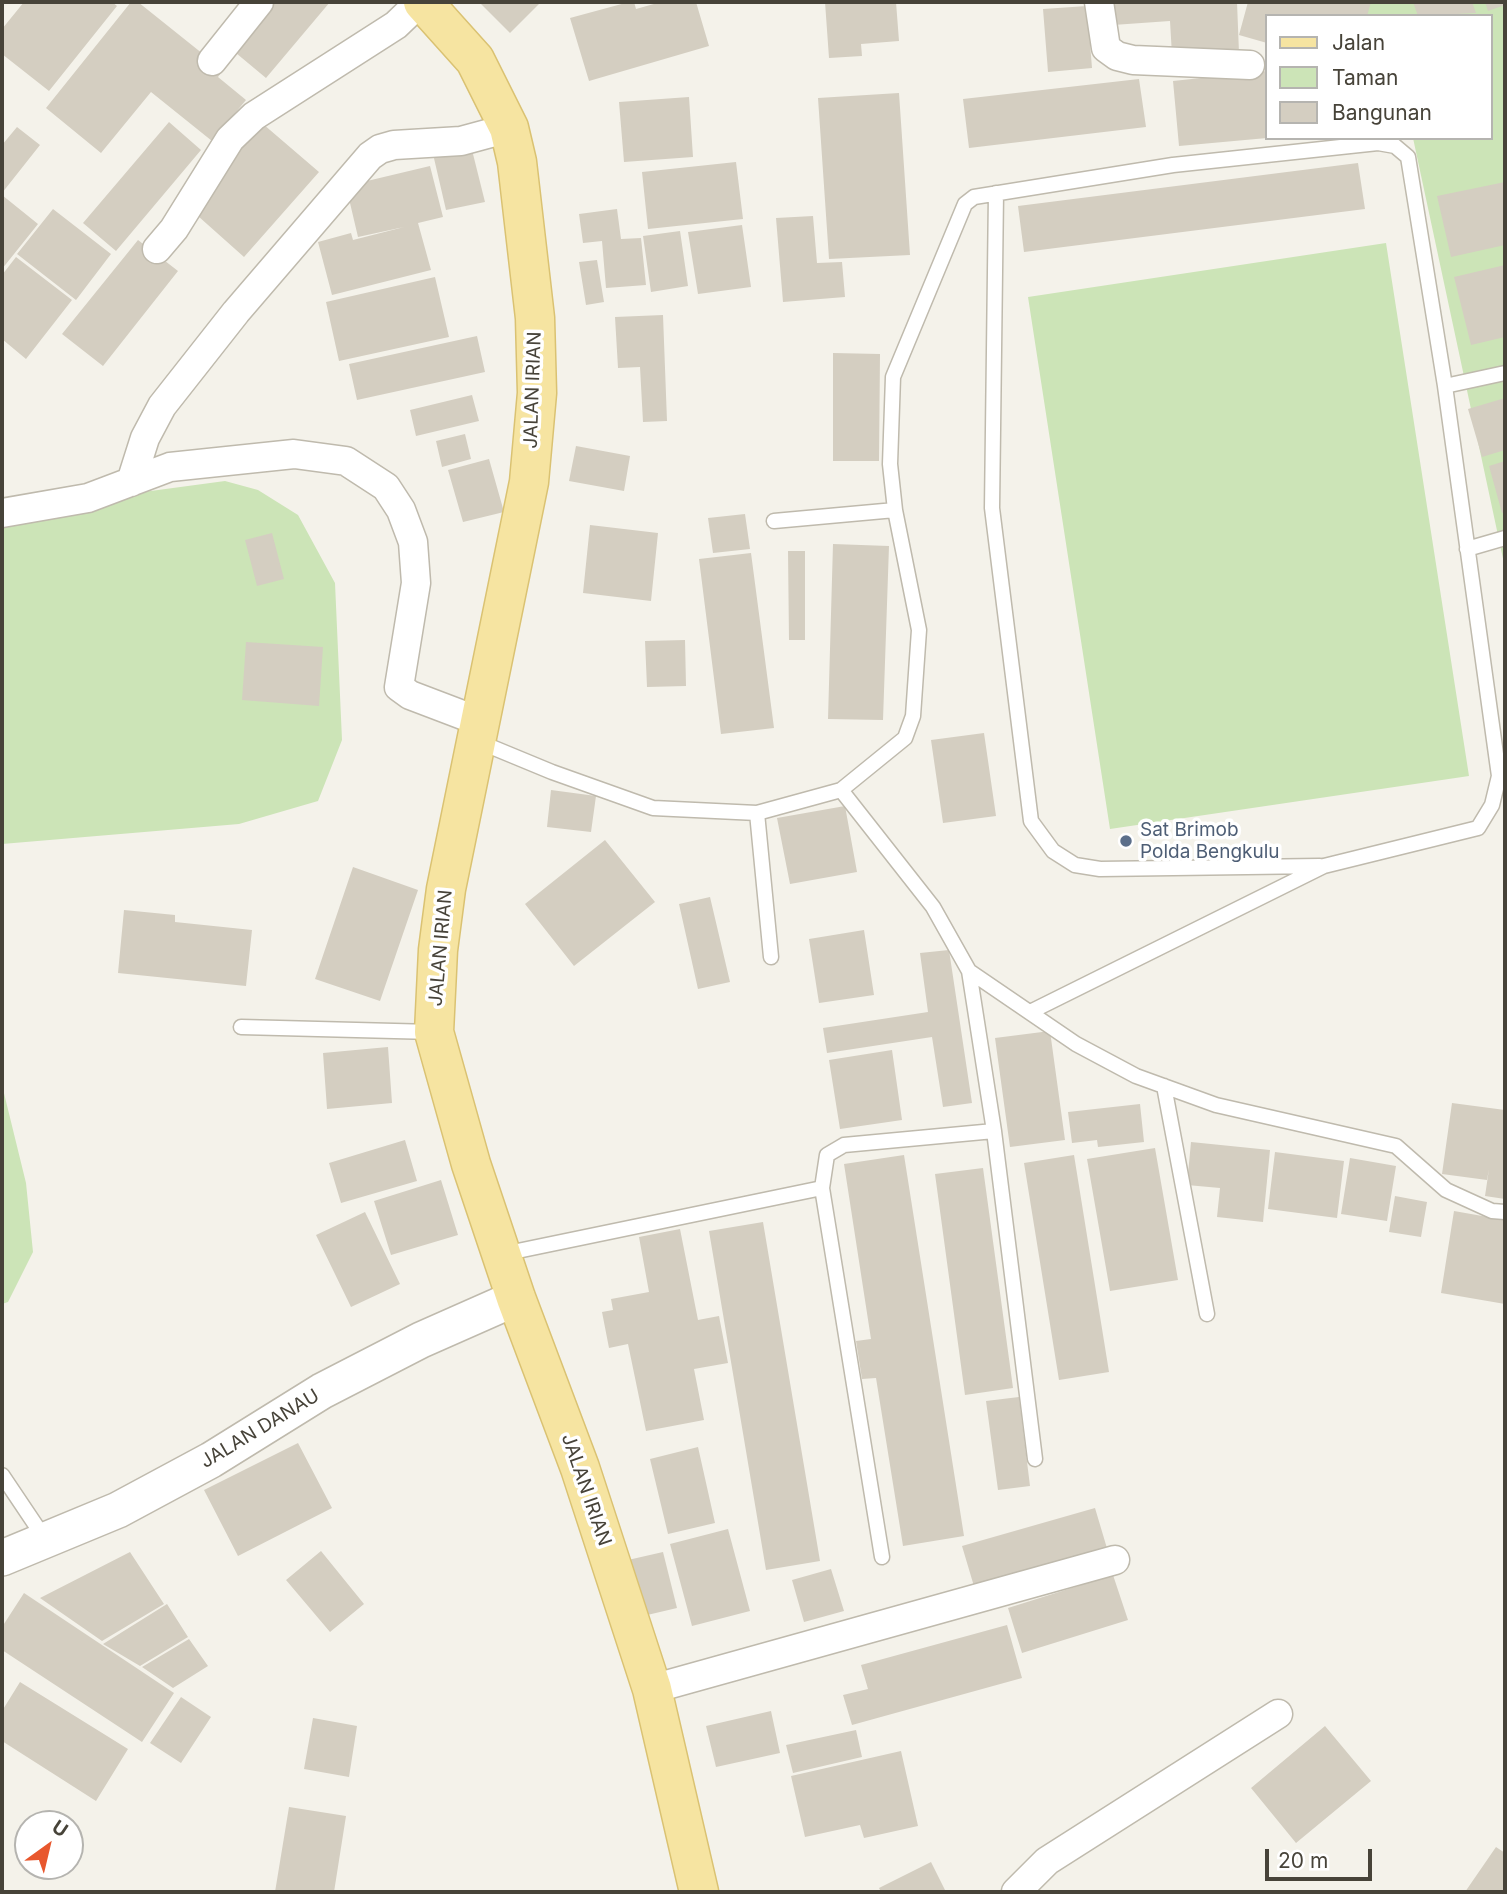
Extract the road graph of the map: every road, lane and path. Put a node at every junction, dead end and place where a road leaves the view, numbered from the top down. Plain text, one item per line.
1 (259, 2) edge
2 (421, 2) edge
3 (1099, 2) edge
4 (212, 61) dead end
5 (1250, 65) dead end
6 (509, 128) junction
7 (996, 193) junction
8 (157, 249) dead end
9 (1505, 373) edge
10 (1445, 386) junction
11 (131, 482) junction
12 (895, 510) junction
13 (2, 513) edge
14 (774, 521) dead end
15 (1505, 538) edge
16 (1467, 549) junction
17 (478, 731) junction
18 (841, 790) junction
19 (757, 813) junction
20 (1324, 866) junction
21 (771, 957) dead end
22 (969, 971) junction
23 (1032, 1011) junction
24 (241, 1027) dead end
25 (434, 1032) junction
26 (1164, 1086) junction
27 (994, 1131) junction
28 (822, 1188) junction
29 (1505, 1212) edge
30 (502, 1255) junction
31 (516, 1298) junction
32 (1207, 1314) dead end
33 (1035, 1459) dead end
34 (2, 1475) edge
35 (46, 1540) junction
36 (882, 1557) dead end
37 (2, 1558) edge
38 (1115, 1560) dead end
39 (652, 1689) junction
40 (1278, 1714) dead end
41 (699, 1892) edge
42 (1016, 1892) edge

1 - 4 street
2 - 6 main road, JALAN IRIAN
2 - 8 street
3 - 5 street
6 - 11 street
6 - 17 main road, JALAN IRIAN
7 - 10 lane
7 - 12 lane
7 - 20 lane
9 - 10 lane
10 - 16 lane
11 - 13 street
11 - 17 street
12 - 14 lane
12 - 18 lane
15 - 16 lane
16 - 20 lane
17 - 19 lane
17 - 25 main road, JALAN IRIAN
18 - 19 lane
18 - 22 lane
19 - 21 lane
20 - 23 lane
22 - 23 lane
22 - 27 lane
23 - 26 lane
24 - 25 lane
25 - 30 main road, JALAN IRIAN
26 - 29 lane
26 - 32 lane
27 - 28 lane
27 - 33 lane
28 - 30 lane
28 - 36 lane
30 - 31 main road, JALAN IRIAN
31 - 35 street, JALAN DANAU
31 - 39 main road, JALAN IRIAN
34 - 35 lane
35 - 37 street, JALAN DANAU
38 - 39 street
39 - 41 main road, JALAN IRIAN
40 - 42 street

